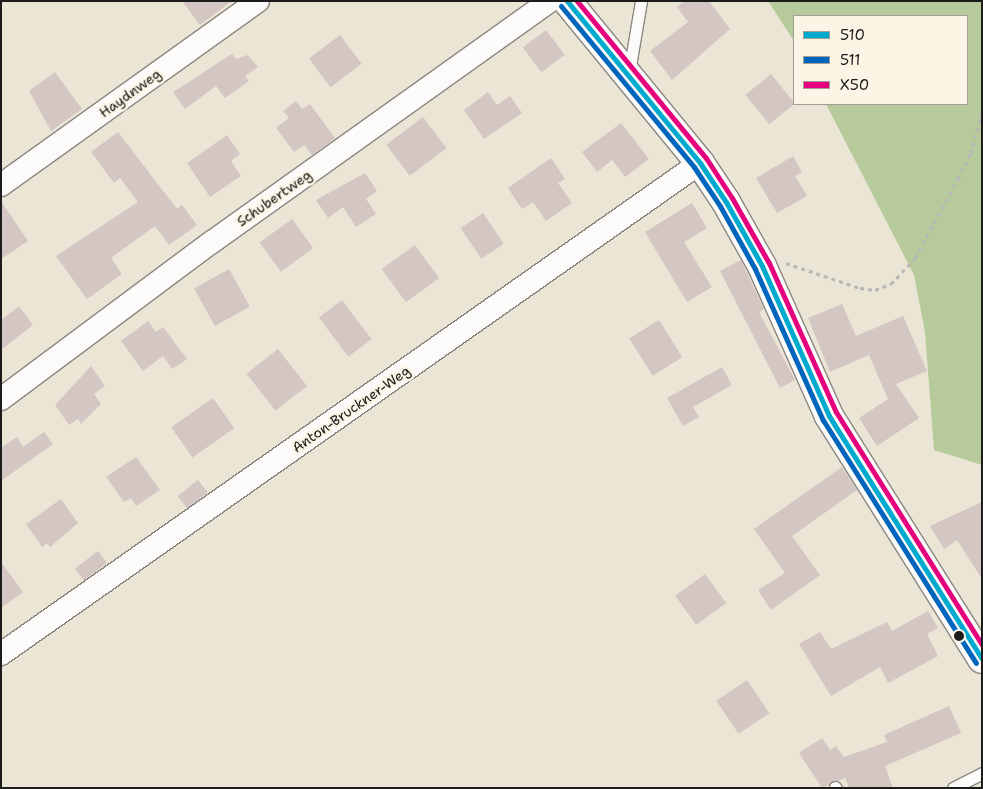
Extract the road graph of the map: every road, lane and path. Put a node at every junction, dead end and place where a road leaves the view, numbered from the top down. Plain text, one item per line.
1 (258, 1) edge
2 (550, 1) edge
3 (567, 1) edge
4 (641, 1) edge
5 (628, 76) junction
6 (982, 111) edge
7 (700, 163) junction
8 (1, 185) edge
9 (756, 256) junction
10 (1, 399) edge
11 (1, 654) edge
12 (982, 659) edge
13 (982, 773) edge
14 (953, 788) edge

1 - 8 street, Haydnweg
2 - 10 street, Schubertweg
3 - 5 main road
4 - 5 lane
5 - 7 main road
6 - 9 path
7 - 9 main road
7 - 11 street, Anton-Bruckner-Weg
9 - 12 main road
13 - 14 lane

